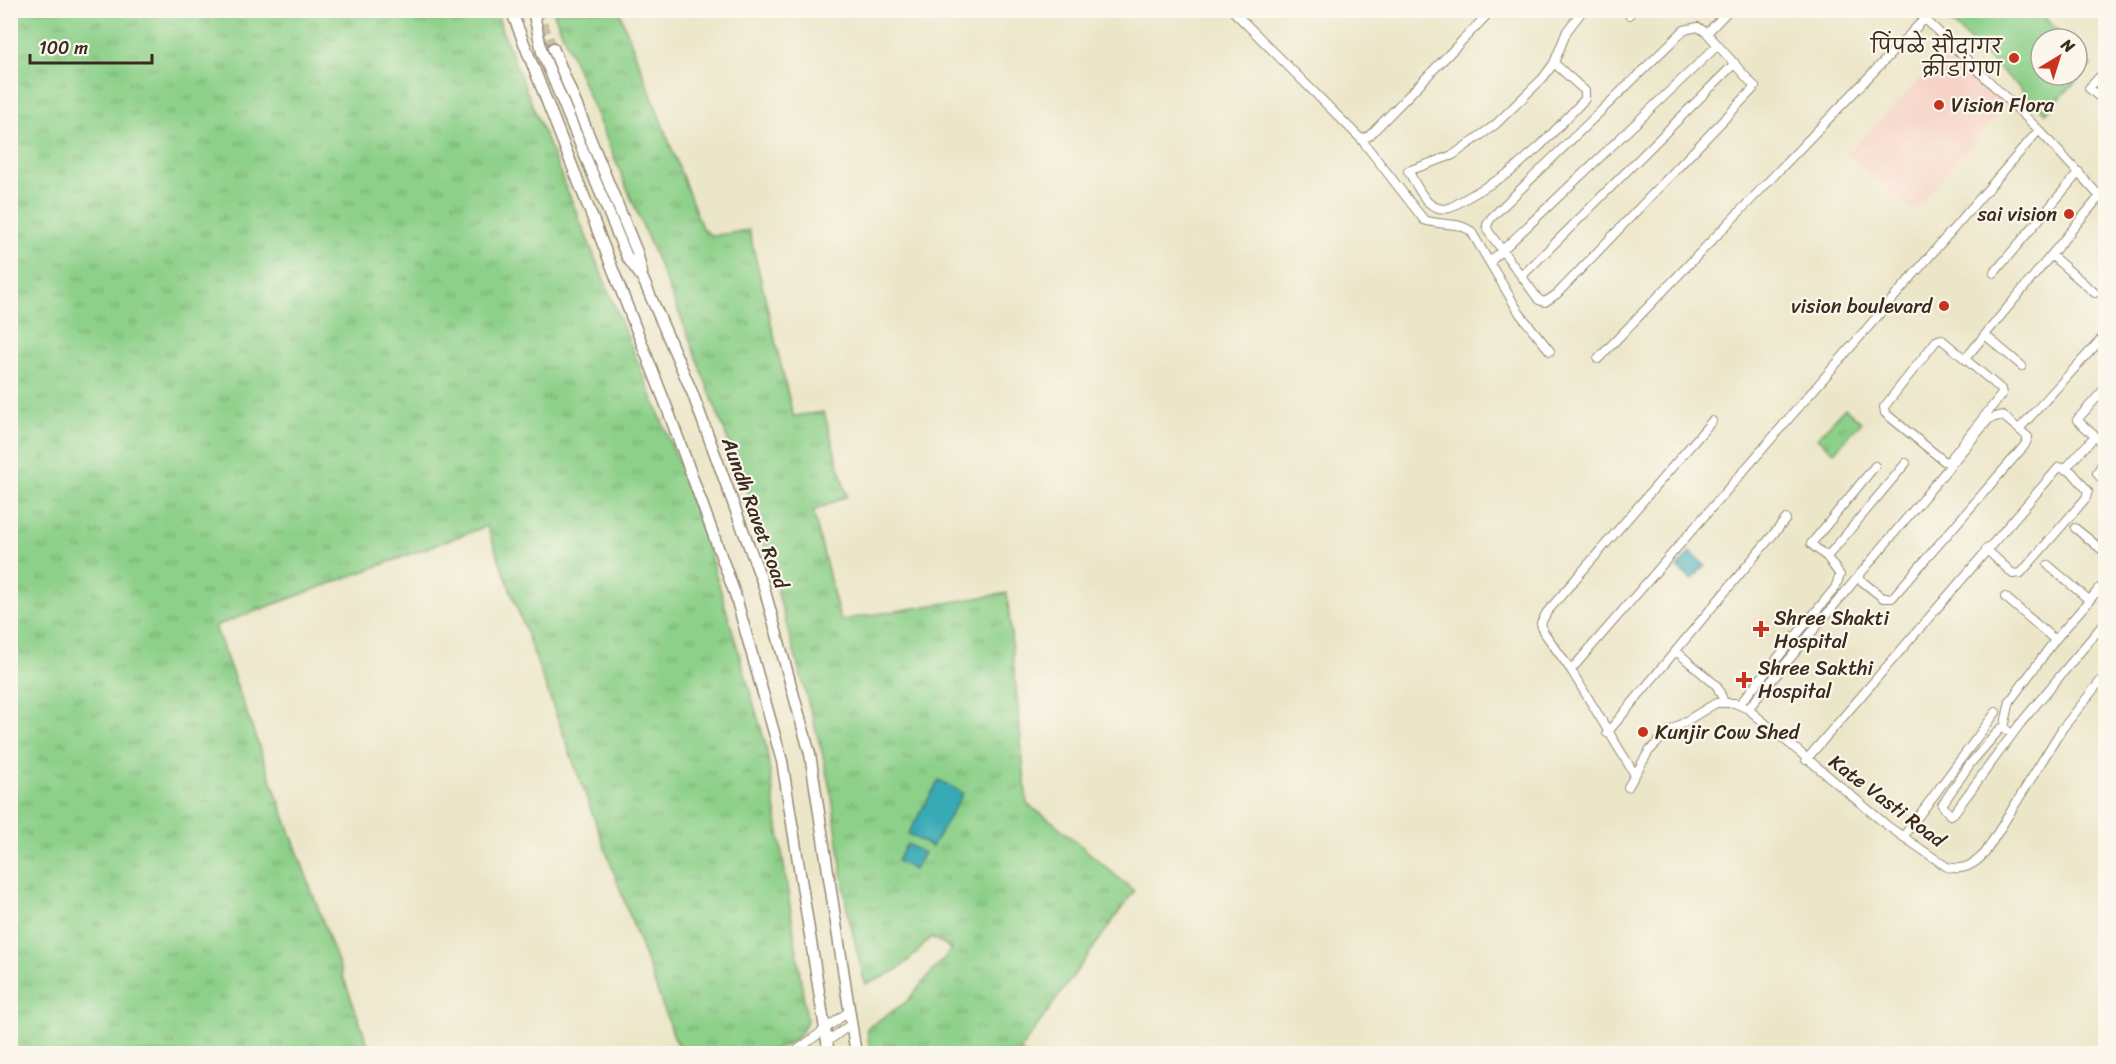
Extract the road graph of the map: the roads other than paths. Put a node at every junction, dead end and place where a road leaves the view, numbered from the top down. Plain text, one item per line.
1 (511, 10) edge
2 (533, 10) edge
3 (1232, 10) edge
4 (1492, 10) edge
5 (1584, 10) edge
6 (1625, 10) edge
7 (1634, 10) edge
8 (1729, 10) edge
9 (1916, 10) edge
10 (1933, 10) edge
11 (1924, 18) junction
12 (1707, 33) junction
13 (1718, 45) junction
14 (553, 48) tunnel mouth
15 (1554, 63) junction
16 (1735, 63) junction
17 (2106, 70) edge
18 (2106, 104) edge
19 (2039, 130) junction
20 (1360, 139) junction
21 (2079, 172) junction
22 (2103, 199) edge
23 (1504, 250) junction
24 (2051, 255) junction
25 (1491, 261) junction
26 (1994, 273) dead end
27 (1522, 276) junction
28 (643, 279) junction
29 (2095, 293) dead end
30 (2106, 334) edge
31 (1985, 335) junction
32 (1550, 351) dead end
33 (1598, 359) dead end
34 (1965, 359) junction
35 (2022, 366) dead end
36 (2106, 387) edge
37 (1712, 421) dead end
38 (2020, 428) junction
39 (2094, 436) junction
40 (2106, 441) edge
41 (2106, 456) edge
42 (1905, 463) dead end
43 (1875, 466) dead end
44 (2066, 468) junction
45 (2106, 485) edge
46 (1786, 519) dead end
47 (2075, 528) dead end
48 (1986, 549) junction
49 (2106, 553) edge
50 (1827, 557) junction
51 (2048, 565) dead end
52 (1858, 578) junction
53 (2106, 581) edge
54 (2102, 592) edge
55 (2005, 597) dead end
56 (2089, 600) junction
57 (2106, 621) edge
58 (2055, 640) junction
59 (1676, 651) junction
60 (1571, 670) junction
61 (2106, 674) edge
62 (1724, 702) junction
63 (1739, 705) junction
64 (1748, 709) junction
65 (1996, 712) dead end
66 (2004, 728) junction
67 (1607, 733) junction
68 (2012, 734) junction
69 (1806, 760) junction
70 (1635, 775) junction
71 (1628, 787) dead end
72 (1903, 837) junction
73 (848, 1012) junction
74 (851, 1024) junction
75 (825, 1028) junction
76 (827, 1050) edge
77 (792, 1053) edge
78 (856, 1053) edge

1 - 75 main road
2 - 28 main road, Aundh Ravet Road
3 - 20 street
4 - 20 street
5 - 15 street
6 - 7 street
8 - 12 street
9 - 11 street
10 - 11 street
11 - 19 street
11 - 33 street
12 - 13 street
12 - 23 street
13 - 16 street
13 - 23 street
14 - 28 main road
15 - 15 street
16 - 27 street
16 - 27 street
17 - 18 street
19 - 21 street
19 - 60 street
20 - 25 street
21 - 22 street
21 - 26 street
22 - 24 street
23 - 25 street
23 - 27 street
24 - 29 street
24 - 31 street
25 - 32 street
28 - 73 main road, Aundh Ravet Road
30 - 38 street
31 - 34 street
31 - 35 street
34 - 34 street
36 - 39 street
37 - 60 street
38 - 52 street
38 - 52 street
39 - 40 street
39 - 44 street
41 - 45 street
42 - 50 street
43 - 50 street
44 - 48 street
44 - 48 street
46 - 59 street
47 - 49 street
48 - 69 street
50 - 63 street
51 - 56 street
52 - 64 street
53 - 54 street
54 - 56 street
55 - 58 street
56 - 58 street
57 - 68 street
58 - 66 street
59 - 62 street
59 - 67 street
60 - 67 street
61 - 72 street, Kate Vasti Road
62 - 63 street, Kate Vasti Road
62 - 70 street
63 - 64 street, Kate Vasti Road
64 - 69 street, Kate Vasti Road
65 - 72 street
66 - 68 street
66 - 68 street
67 - 70 street
69 - 72 street, Kate Vasti Road
70 - 71 street
73 - 74 main road, Aundh Ravet Road
73 - 75 street
74 - 76 street
74 - 78 main road, Aundh Ravet Road
75 - 76 main road
75 - 77 street

